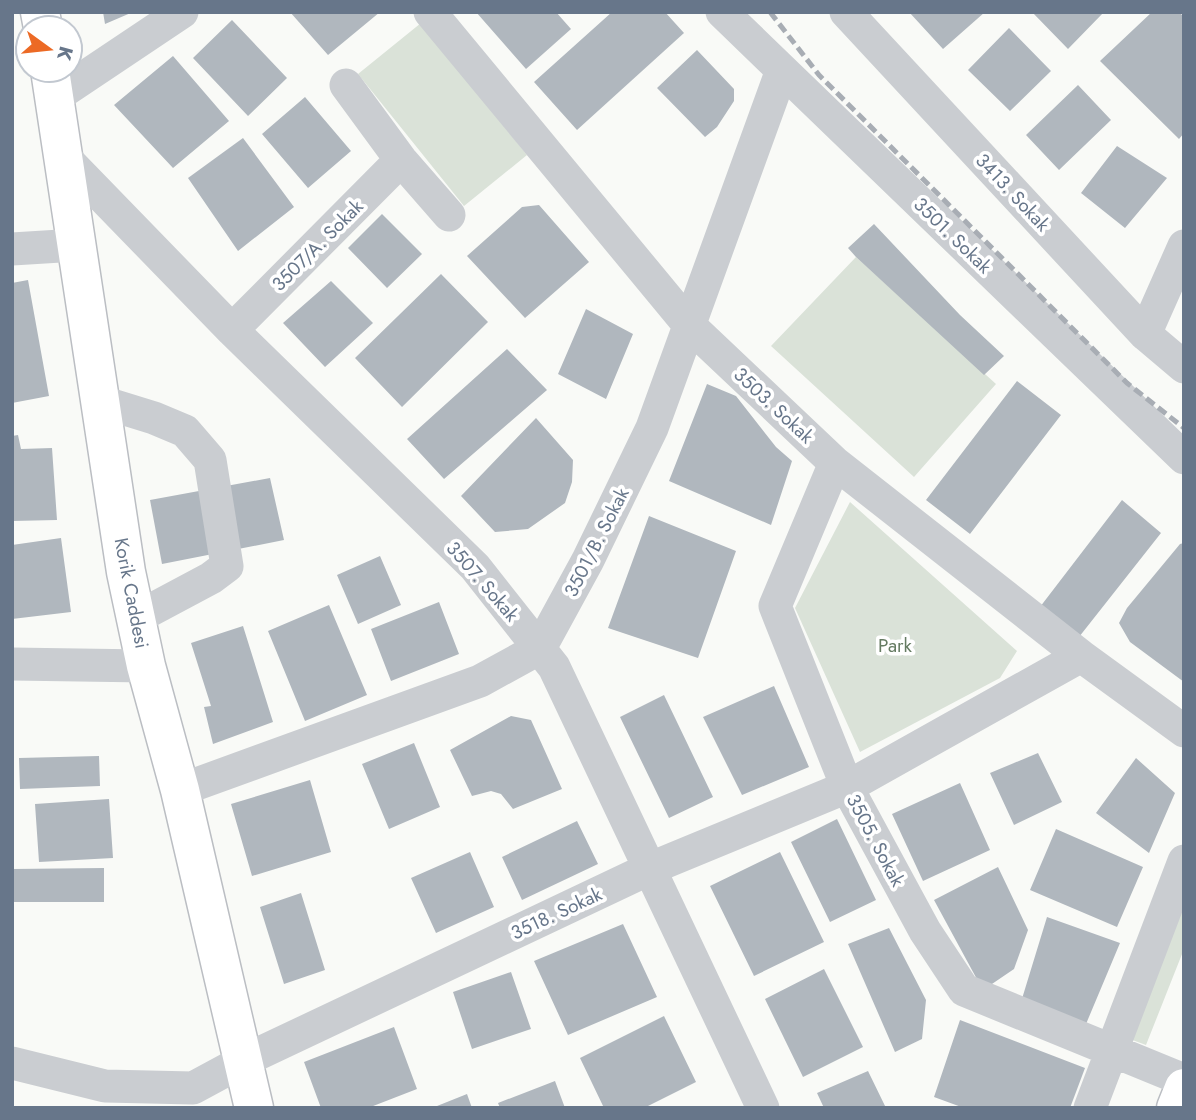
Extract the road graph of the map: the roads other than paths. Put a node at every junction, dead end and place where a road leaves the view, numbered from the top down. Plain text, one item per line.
1 (182, 12) edge
2 (430, 12) edge
3 (722, 12) edge
4 (851, 14) edge
5 (84, 66) edge
6 (782, 70) junction
7 (53, 84) edge
8 (346, 85) dead end
9 (62, 155) junction
10 (401, 160) junction
11 (449, 215) dead end
12 (76, 245) junction
13 (1184, 246) edge
14 (12, 249) edge
15 (689, 325) junction
16 (232, 330) junction
17 (1145, 334) junction
18 (1184, 367) edge
19 (99, 401) junction
20 (1184, 458) edge
21 (835, 463) junction
22 (136, 618) junction
23 (540, 648) junction
24 (1081, 656) junction
25 (12, 664) edge
26 (146, 666) junction
27 (1184, 731) edge
28 (847, 787) junction
29 (180, 790) junction
30 (1184, 861) edge
31 (651, 868) junction
32 (1112, 1049) junction
33 (243, 1061) junction
34 (12, 1063) edge
35 (1184, 1080) edge
36 (1184, 1088) edge
37 (254, 1108) edge
38 (764, 1108) edge
39 (1090, 1108) edge
40 (1176, 1108) edge

1 - 5 street
2 - 15 street, 3503. Sokak
3 - 6 street, 3501. Sokak
4 - 17 street, 3413. Sokak
6 - 15 street, 3501/B. Sokak
6 - 20 street, 3501. Sokak
7 - 9 main road, Korik Caddesi
8 - 10 street
9 - 12 main road, Korik Caddesi
9 - 16 street, 3507. Sokak
10 - 11 street
10 - 16 street, 3507/A. Sokak
12 - 14 street
12 - 19 main road, Korik Caddesi
13 - 17 street
15 - 21 street, 3503. Sokak
15 - 23 street, 3501/B. Sokak
16 - 23 street, 3507. Sokak
17 - 18 street, 3413. Sokak
19 - 22 main road, Korik Caddesi
19 - 22 street
21 - 24 street, 3503. Sokak
21 - 28 street, 3505. Sokak
22 - 26 main road, Korik Caddesi
23 - 29 street
23 - 31 street, 3507. Sokak
24 - 27 street, 3503. Sokak
24 - 28 street, 3518. Sokak
25 - 26 street
26 - 29 main road, Korik Caddesi
28 - 31 street, 3518. Sokak
28 - 32 street, 3505. Sokak
29 - 33 main road, Korik Caddesi
30 - 32 street
31 - 33 street, 3518. Sokak
31 - 38 street, 3507. Sokak
32 - 35 street, 3505. Sokak
32 - 39 street
33 - 34 street, 3518. Sokak
33 - 37 main road, Korik Caddesi
36 - 40 main road

